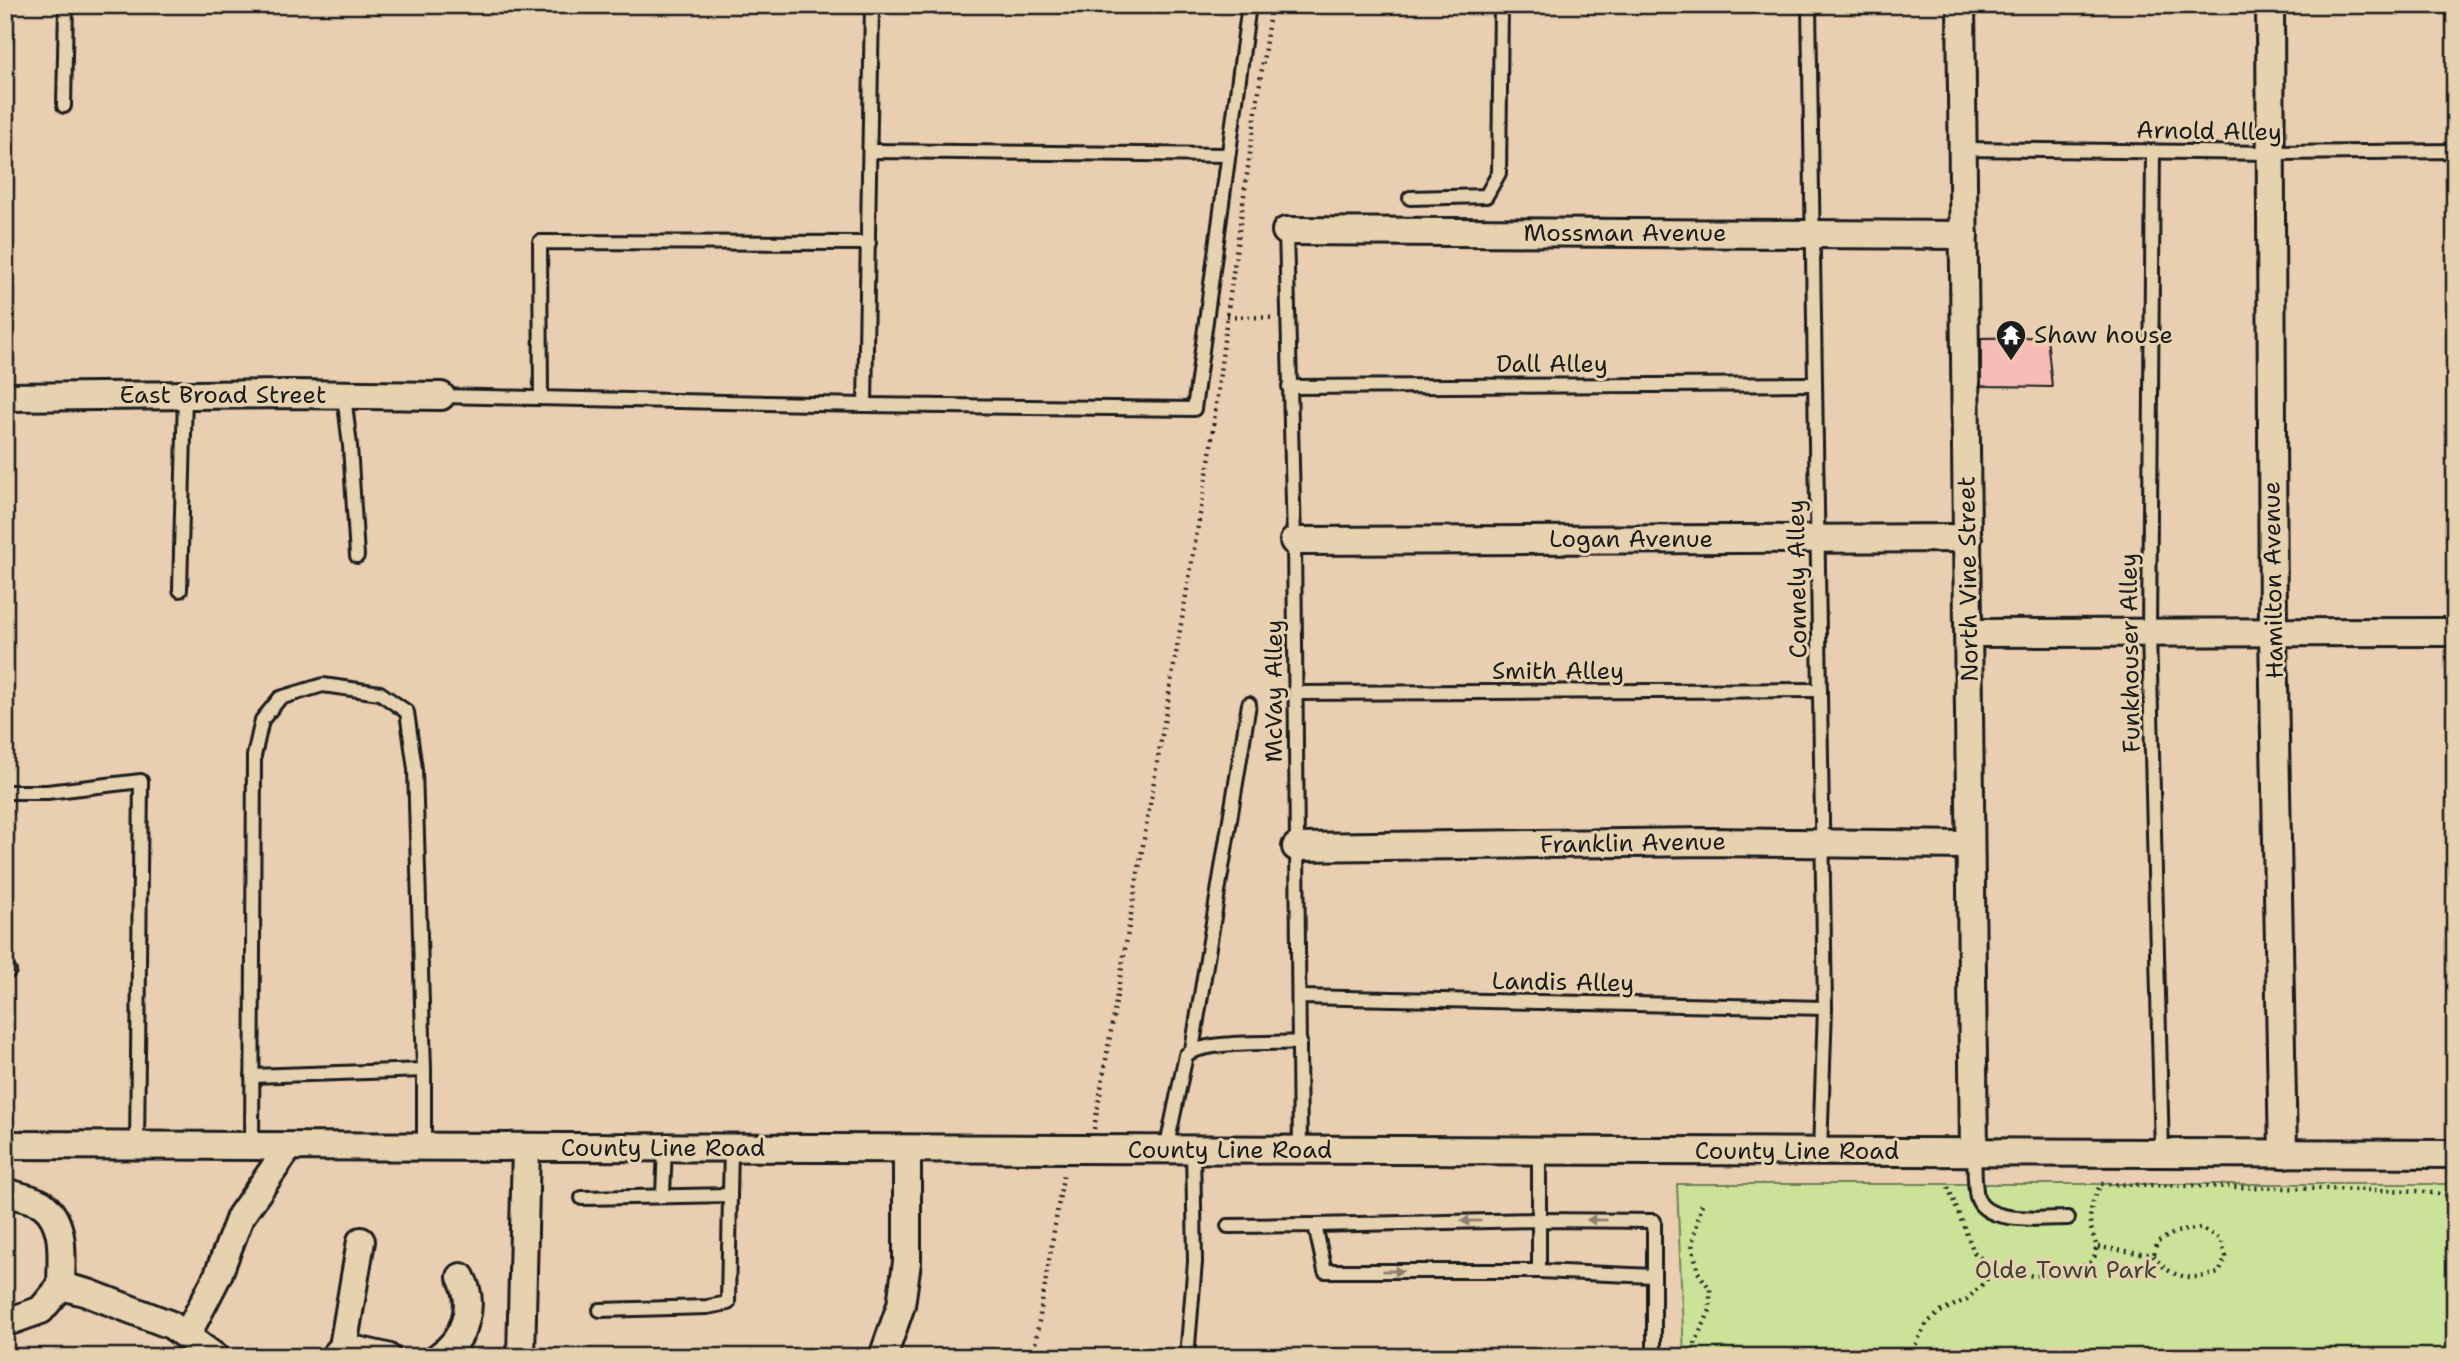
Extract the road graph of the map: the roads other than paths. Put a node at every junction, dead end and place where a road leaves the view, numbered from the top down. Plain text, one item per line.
1 (66, 5) edge
2 (872, 5) edge
3 (1249, 5) edge
4 (1501, 5) edge
5 (1809, 5) edge
6 (1961, 5) edge
7 (2270, 5) edge
8 (64, 106) dead end
9 (1963, 149) junction
10 (871, 151) junction
11 (2153, 152) junction
12 (2455, 152) edge
13 (2271, 153) junction
14 (1228, 155) junction
15 (1410, 198) dead end
16 (1286, 231) joint
17 (1813, 234) junction
18 (1964, 235) junction
19 (869, 243) junction
20 (1815, 384) junction
21 (1289, 387) junction
22 (185, 395) junction
23 (344, 395) junction
24 (441, 396) joint
25 (5, 397) edge
26 (541, 398) junction
27 (865, 405) junction
28 (1818, 538) junction
29 (1968, 538) junction
30 (1294, 541) junction
31 (357, 556) dead end
32 (180, 590) dead end
33 (2149, 632) junction
34 (2455, 632) edge
35 (1969, 633) junction
36 (2273, 634) junction
37 (1820, 690) junction
38 (1296, 694) junction
39 (1249, 704) dead end
40 (5, 792) edge
41 (1822, 844) junction
42 (1970, 845) junction
43 (1296, 847) junction
44 (1299, 998) junction
45 (1825, 1008) junction
46 (1300, 1042) junction
47 (1192, 1050) junction
48 (424, 1070) junction
49 (252, 1076) junction
50 (5, 1144) edge
51 (137, 1146) junction
52 (252, 1147) junction
53 (289, 1147) junction
54 (424, 1147) junction
55 (526, 1147) junction
56 (665, 1148) junction
57 (731, 1149) junction
58 (907, 1150) junction
59 (1166, 1150) junction
60 (1194, 1150) junction
61 (1300, 1150) junction
62 (1539, 1150) junction
63 (1820, 1151) junction
64 (1974, 1153) junction
65 (2162, 1153) junction
66 (2283, 1154) junction
67 (2455, 1154) edge
68 (5, 1192) edge
69 (663, 1195) junction
70 (730, 1195) junction
71 (582, 1198) dead end
72 (2068, 1218) dead end
73 (1539, 1220) junction
74 (1315, 1225) junction
75 (1228, 1226) dead end
76 (362, 1241) dead end
77 (1539, 1271) junction
78 (1654, 1276) junction
79 (461, 1277) dead end
80 (61, 1286) junction
81 (600, 1310) dead end
82 (5, 1320) edge
83 (187, 1335) junction
84 (338, 1352) edge
85 (215, 1357) edge
86 (387, 1357) edge
87 (438, 1357) edge
88 (521, 1357) edge
89 (883, 1357) edge
90 (1187, 1357) edge
91 (1654, 1357) edge

1 - 8 lane
2 - 10 lane
3 - 14 lane
4 - 15 lane
5 - 17 lane, Connely Alley
6 - 9 street, North Vine Street
7 - 13 street, Hamilton Avenue
9 - 11 lane, Arnold Alley
9 - 18 street, North Vine Street
10 - 14 lane
10 - 19 lane
11 - 13 lane, Arnold Alley
11 - 33 lane, Funkhouser Alley
12 - 13 lane, Arnold Alley
13 - 36 street, Hamilton Avenue
14 - 27 lane
16 - 17 street, Mossman Avenue
16 - 21 lane, McVay Alley
17 - 18 street, Mossman Avenue
17 - 20 lane, Connely Alley
18 - 29 street, North Vine Street
19 - 26 lane
19 - 27 lane
20 - 21 lane, Dall Alley
20 - 28 lane, Connely Alley
21 - 30 lane, McVay Alley
22 - 23 street, East Broad Street
22 - 25 street, East Broad Street
22 - 32 lane
23 - 24 street, East Broad Street
23 - 31 lane
24 - 26 lane
26 - 27 lane
28 - 29 street, Logan Avenue
28 - 30 street, Logan Avenue
28 - 37 lane, Connely Alley
29 - 35 street, North Vine Street
30 - 38 lane, McVay Alley
33 - 35 street
33 - 36 street
33 - 65 lane, Funkhouser Alley
34 - 36 street
35 - 42 street, North Vine Street
36 - 66 street, Hamilton Avenue
37 - 38 lane, Smith Alley
37 - 41 lane, Connely Alley
38 - 43 lane, McVay Alley
39 - 47 lane
40 - 51 lane
41 - 42 street, Franklin Avenue
41 - 43 street, Franklin Avenue
41 - 45 lane, Connely Alley
42 - 64 street, North Vine Street
43 - 44 lane, McVay Alley
44 - 45 lane, Landis Alley
44 - 46 lane, McVay Alley
45 - 63 lane, Connely Alley
46 - 47 lane
46 - 61 lane, McVay Alley
47 - 59 lane
48 - 49 lane
48 - 49 lane
48 - 54 lane
49 - 52 lane
50 - 51 street, County Line Road
51 - 52 street, County Line Road
52 - 53 street, County Line Road
53 - 54 street, County Line Road
53 - 83 street
54 - 55 street, County Line Road
55 - 56 street, County Line Road
55 - 88 street
56 - 57 street, County Line Road
56 - 69 lane
57 - 58 street, County Line Road
57 - 70 lane
58 - 59 street, County Line Road
58 - 89 street
59 - 60 street, County Line Road
60 - 61 street, County Line Road
60 - 90 lane
61 - 62 street, County Line Road
62 - 63 street, County Line Road
62 - 73 lane
63 - 64 street, County Line Road
64 - 65 street, County Line Road
64 - 72 lane
65 - 66 street, County Line Road
66 - 67 street, County Line Road
68 - 80 street
69 - 70 lane
69 - 71 lane
70 - 81 lane
73 -> 74 lane
73 - 77 lane
78 -> 73 lane
74 - 75 lane
74 -> 77 lane
76 - 84 street
77 - 78 lane
78 - 91 lane
79 - 87 street
80 - 82 street
80 - 83 street
83 - 85 street
84 - 86 street

